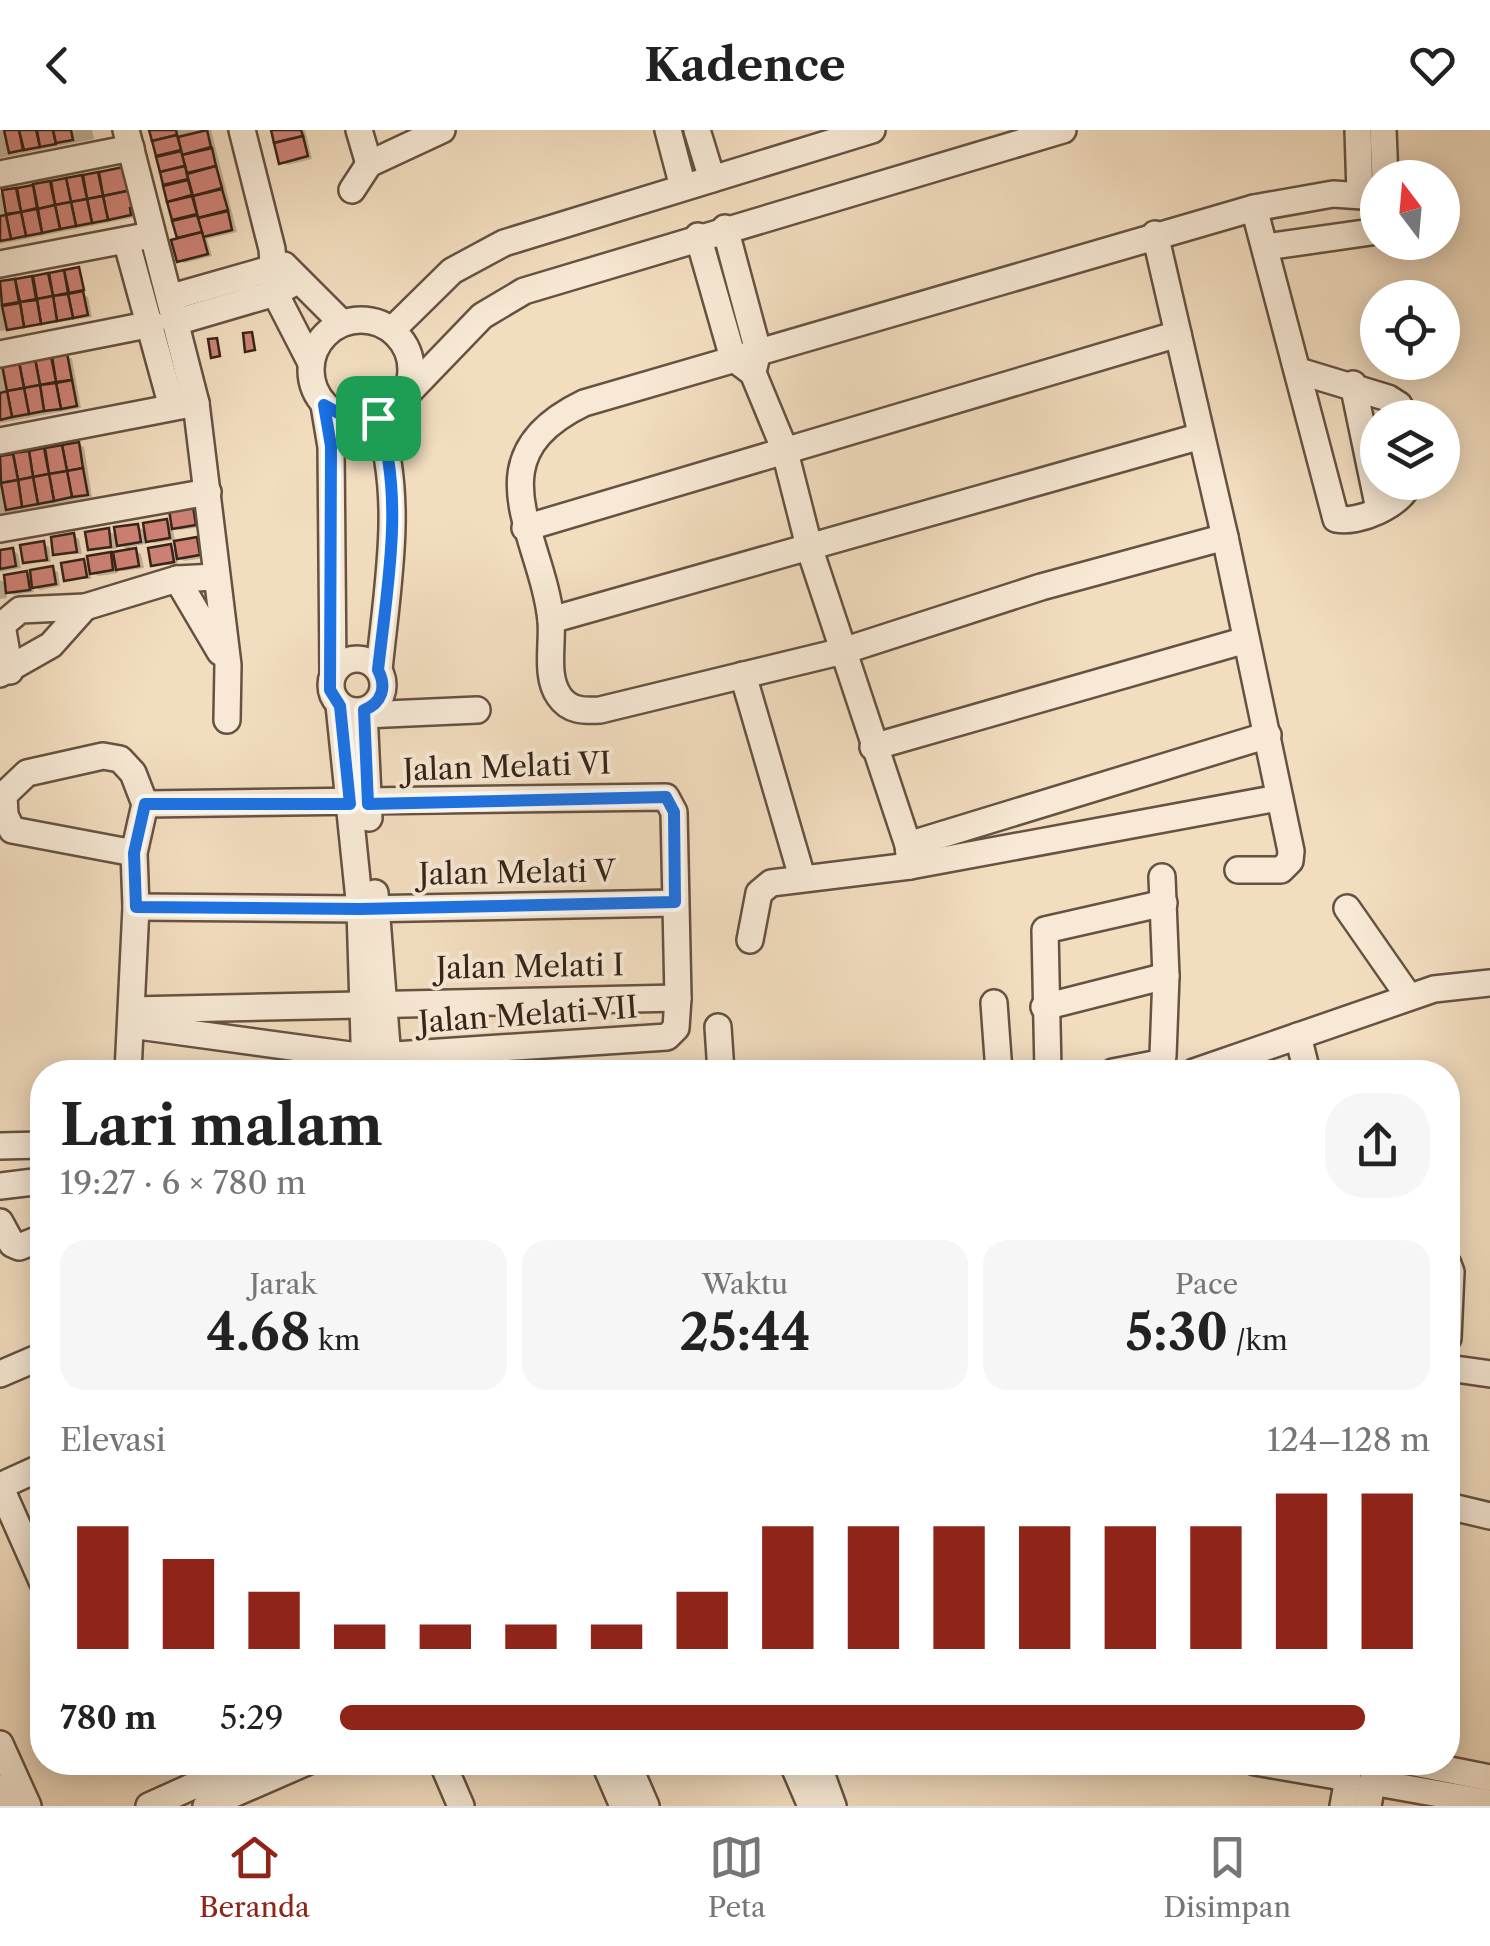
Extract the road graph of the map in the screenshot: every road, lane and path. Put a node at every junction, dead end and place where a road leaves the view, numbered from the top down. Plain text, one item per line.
1 (242, 130) edge
2 (360, 130) edge
3 (442, 130) edge
4 (668, 130) edge
5 (697, 130) edge
6 (872, 130) edge
7 (1063, 130) edge
8 (1358, 130) edge
9 (1383, 130) edge
10 (1026, 136) edge
11 (128, 139) edge
12 (1363, 160) edge
13 (1384, 160) edge
14 (368, 164) junction
15 (0, 174) edge
16 (712, 179) junction
17 (684, 187) junction
18 (352, 190) dead end
19 (1360, 196) edge
20 (1254, 208) junction
21 (725, 228) junction
22 (156, 234) junction
23 (1155, 234) junction
24 (1360, 234) edge
25 (698, 236) junction
26 (126, 240) junction
27 (1266, 247) junction
28 (0, 264) edge
29 (280, 272) junction
30 (166, 314) junction
31 (342, 323) junction
32 (392, 330) junction
33 (1178, 334) junction
34 (0, 354) edge
35 (748, 361) junction
36 (310, 363) junction
37 (1299, 371) junction
38 (1352, 384) junction
39 (404, 398) junction
40 (1388, 400) edge
41 (184, 405) junction
42 (324, 405) junction
43 (378, 418) junction
44 (1201, 436) junction
45 (0, 441) edge
46 (784, 448) junction
47 (208, 492) junction
48 (1394, 500) edge
49 (1379, 509) junction
50 (526, 528) junction
51 (0, 530) edge
52 (1226, 537) junction
53 (810, 550) junction
54 (215, 577) junction
55 (177, 578) junction
56 (85, 606) junction
57 (551, 620) junction
58 (1246, 640) junction
59 (843, 651) junction
60 (228, 665) junction
61 (378, 670) junction
62 (5, 672) edge
63 (333, 673) junction
64 (743, 674) junction
65 (356, 710) junction
66 (476, 710) dead end
67 (228, 720) dead end
68 (1268, 735) junction
69 (872, 747) junction
70 (666, 797) joint
71 (1278, 798) junction
72 (145, 804) junction
73 (359, 804) junction
74 (134, 853) junction
75 (909, 856) junction
76 (1238, 870) dead end
77 (802, 876) junction
78 (675, 902) junction
79 (136, 907) junction
80 (368, 908) junction
81 (1347, 908) dead end
82 (750, 940) dead end
83 (1166, 976) junction
84 (1489, 983) edge
85 (1490, 996) edge
86 (1408, 997) junction
87 (678, 998) junction
88 (994, 1003) dead end
89 (373, 1004) junction
90 (1044, 1007) junction
91 (131, 1018) junction
92 (718, 1027) dead end
93 (1298, 1036) junction
94 (129, 1060) edge
95 (351, 1060) edge
96 (377, 1060) edge
97 (427, 1060) edge
98 (720, 1060) edge
99 (998, 1060) edge
100 (1047, 1060) edge
101 (1160, 1060) edge
102 (1229, 1060) edge
103 (1304, 1060) edge
104 (30, 1145) edge
105 (0, 1146) edge
106 (30, 1182) edge
107 (0, 1186) edge
108 (0, 1222) edge
109 (30, 1243) edge
110 (30, 1361) edge
111 (1460, 1370) edge
112 (0, 1374) edge
113 (1490, 1374) edge
114 (30, 1472) edge
115 (0, 1486) edge
116 (1460, 1509) edge
117 (1490, 1516) edge
118 (30, 1552) edge
119 (0, 1744) edge
120 (1460, 1772) edge
121 (217, 1775) edge
122 (277, 1775) edge
123 (448, 1775) edge
124 (610, 1775) edge
125 (633, 1775) edge
126 (798, 1775) edge
127 (822, 1775) edge
128 (1331, 1775) edge
129 (1490, 1778) edge
130 (1372, 1784) edge
131 (0, 1788) edge
132 (1490, 1802) edge
133 (8, 1806) edge
134 (28, 1806) edge
135 (149, 1806) edge
136 (206, 1806) edge
137 (462, 1806) edge
138 (623, 1806) edge
139 (646, 1806) edge
140 (811, 1806) edge
141 (833, 1806) edge
142 (1343, 1806) edge

1 - 29 street
2 - 14 street
3 - 14 street
4 - 17 street
5 - 16 street
6 - 16 street
7 - 10 street
8 - 12 street
9 - 13 street
10 - 21 street
11 - 15 street
11 - 22 street
14 - 18 street
16 - 17 street
17 - 32 street
19 - 20 street
20 - 23 street
20 - 27 street
21 - 25 street
21 - 35 street
22 - 26 street
22 - 30 street
23 - 33 street
23 - 35 street
24 - 27 street
25 - 35 street
25 - 39 street
26 - 28 street
26 - 30 street
27 - 37 street
29 - 30 street
29 - 31 street
29 - 36 street
30 - 34 street
30 - 41 street
31 - 32 street
31 - 36 street
32 - 39 street
33 - 44 street
33 - 46 street
35 - 46 street
35 - 50 street
36 - 42 street
37 - 38 street
37 - 49 street
38 - 40 street
38 - 49 street
39 - 43 street
41 - 45 street
41 - 47 street
42 - 43 street
42 - 63 street
43 - 61 street
44 - 52 street
44 - 53 street
46 - 50 street
46 - 53 street
47 - 51 street
47 - 54 street
48 - 49 street
50 - 57 street
52 - 58 street
52 - 59 street
53 - 57 street
53 - 59 street
54 - 55 street
54 - 60 street
55 - 56 street
55 - 60 street
56 - 62 street
56 - 62 street
57 - 64 street
58 - 68 street
58 - 69 street
59 - 64 street
59 - 69 street
60 - 67 street
61 - 63 street
61 - 65 street
63 - 65 street
64 - 77 street
65 - 66 street
65 - 73 street
68 - 71 street
68 - 75 street
69 - 75 street
70 - 73 street, Jalan Melati VI
70 - 78 street, Jalan Melati VII
71 - 75 street
71 - 76 street
72 - 73 street, Jalan Melati VI
72 - 74 street
72 - 74 street
73 - 80 street
74 - 79 street
75 - 77 street
77 - 82 street
78 - 80 street, Jalan Melati V
78 - 87 street, Jalan Melati VII
79 - 80 street, Jalan Melati V
79 - 91 street
80 - 89 street
81 - 86 street
83 - 90 street
83 - 90 street
83 - 101 street
84 - 85 street
84 - 86 street
86 - 93 street
87 - 89 street, Jalan Melati I
87 - 97 street, Jalan Melati VII
88 - 99 street
89 - 91 street, Jalan Melati I
89 - 96 street
90 - 100 street
91 - 94 street
91 - 95 street, Jalan Melati VII
92 - 98 street
93 - 102 street
93 - 103 street
104 - 105 street
106 - 107 street
108 - 109 street
110 - 112 street
111 - 113 street
114 - 115 street
115 - 118 street
116 - 117 street
119 - 134 street
120 - 129 street
121 - 135 street
122 - 136 street
123 - 137 street
124 - 138 street
125 - 139 street
126 - 140 street
127 - 141 street
128 - 142 street
130 - 132 street
131 - 133 street

